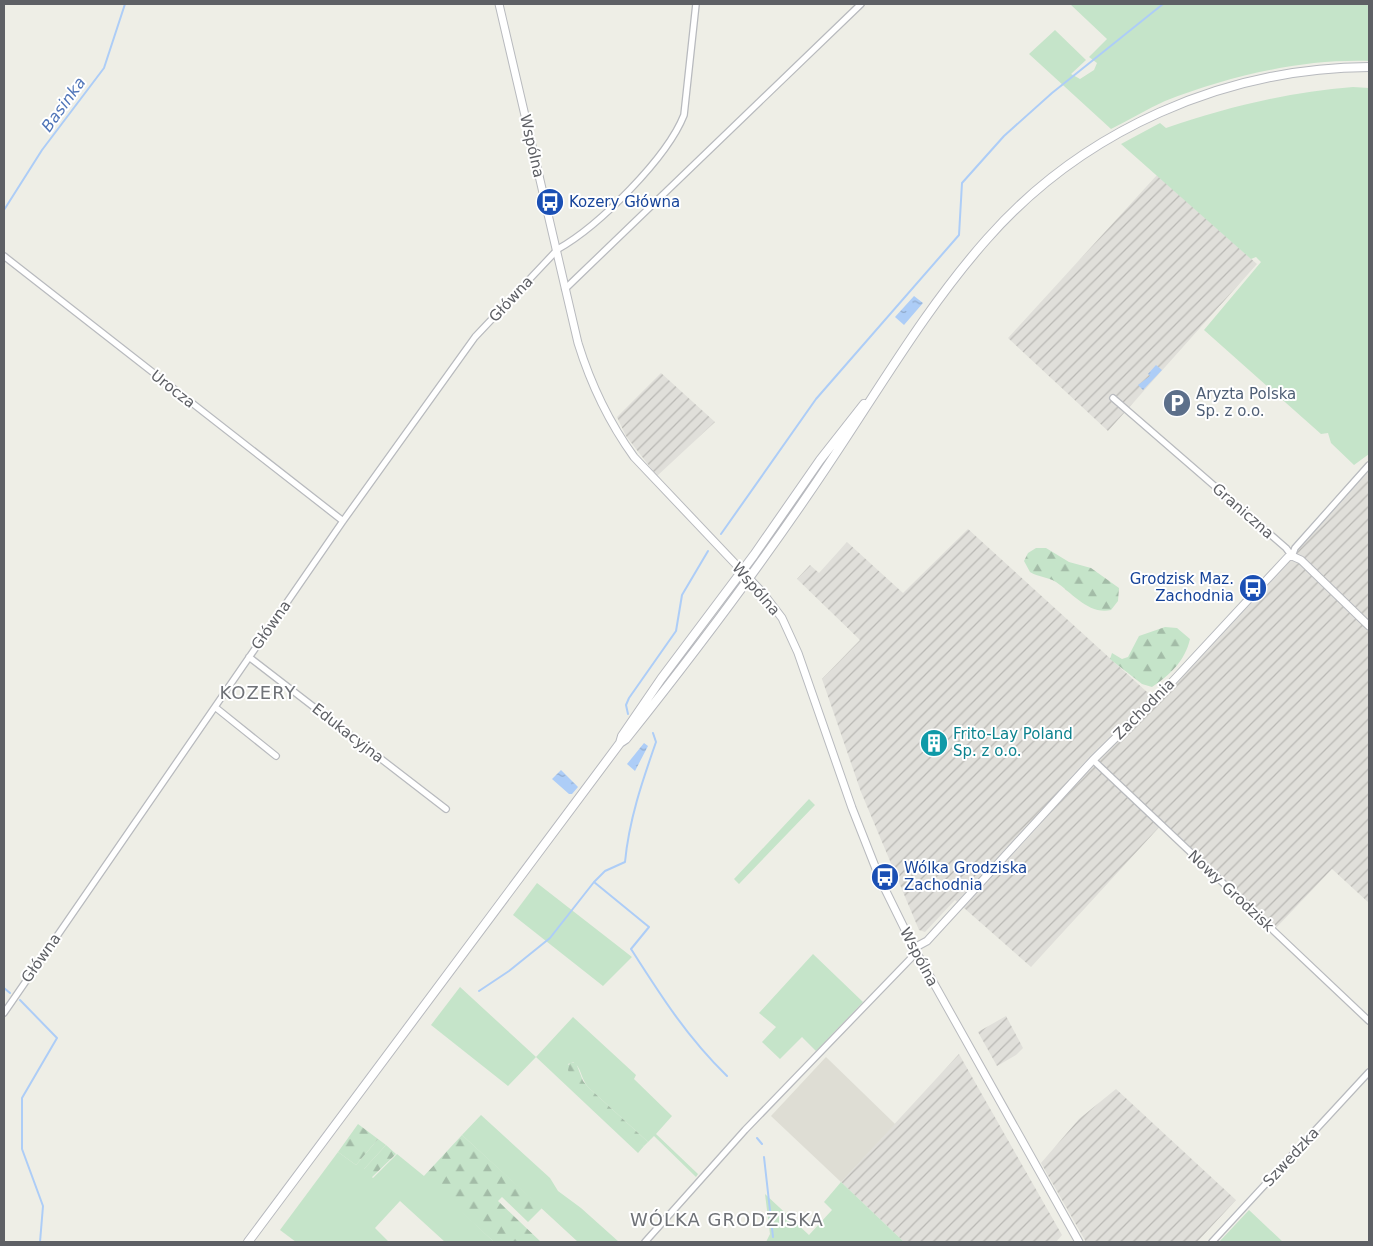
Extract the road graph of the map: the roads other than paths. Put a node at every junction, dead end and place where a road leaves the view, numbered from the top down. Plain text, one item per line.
1 (499, 4) edge
2 (696, 4) edge
3 (861, 4) edge
4 (1369, 68) edge
5 (556, 250) junction
6 (4, 256) edge
7 (565, 289) junction
8 (1113, 398) dead end
9 (870, 399) junction
10 (1369, 465) edge
11 (343, 521) junction
12 (1292, 556) junction
13 (741, 571) junction
14 (748, 578) junction
15 (1369, 626) edge
16 (249, 657) junction
17 (215, 706) junction
18 (620, 742) junction
19 (276, 756) dead end
20 (1093, 760) junction
21 (446, 810) dead end
22 (915, 951) junction
23 (4, 1013) edge
24 (1369, 1021) edge
25 (1369, 1072) edge
26 (248, 1242) edge
27 (645, 1242) edge
28 (1079, 1242) edge
29 (1212, 1242) edge

1 - 5 street, Wspólna
2 - 5 street, Główna
3 - 7 street
4 - 9 main road
5 - 7 street, Wspólna
5 - 11 street, Główna
6 - 11 street, Urocza
7 - 13 street, Wspólna
8 - 12 street, Graniczna
9 - 13 main road
9 - 14 main road
10 - 12 street, Zachodnia
11 - 16 street, Główna
12 - 15 street, Graniczna
12 - 20 street, Zachodnia
13 - 14 street, Wspólna
13 - 18 main road
14 - 18 main road
14 - 22 street, Wspólna
16 - 17 street, Główna
16 - 21 street, Edukacyjna
17 - 19 street
17 - 23 street, Główna
18 - 26 main road
20 - 22 street, Zachodnia
20 - 24 street, Nowy Grodzisk
22 - 27 street
22 - 28 street, Wspólna
25 - 29 street, Szwedzka

